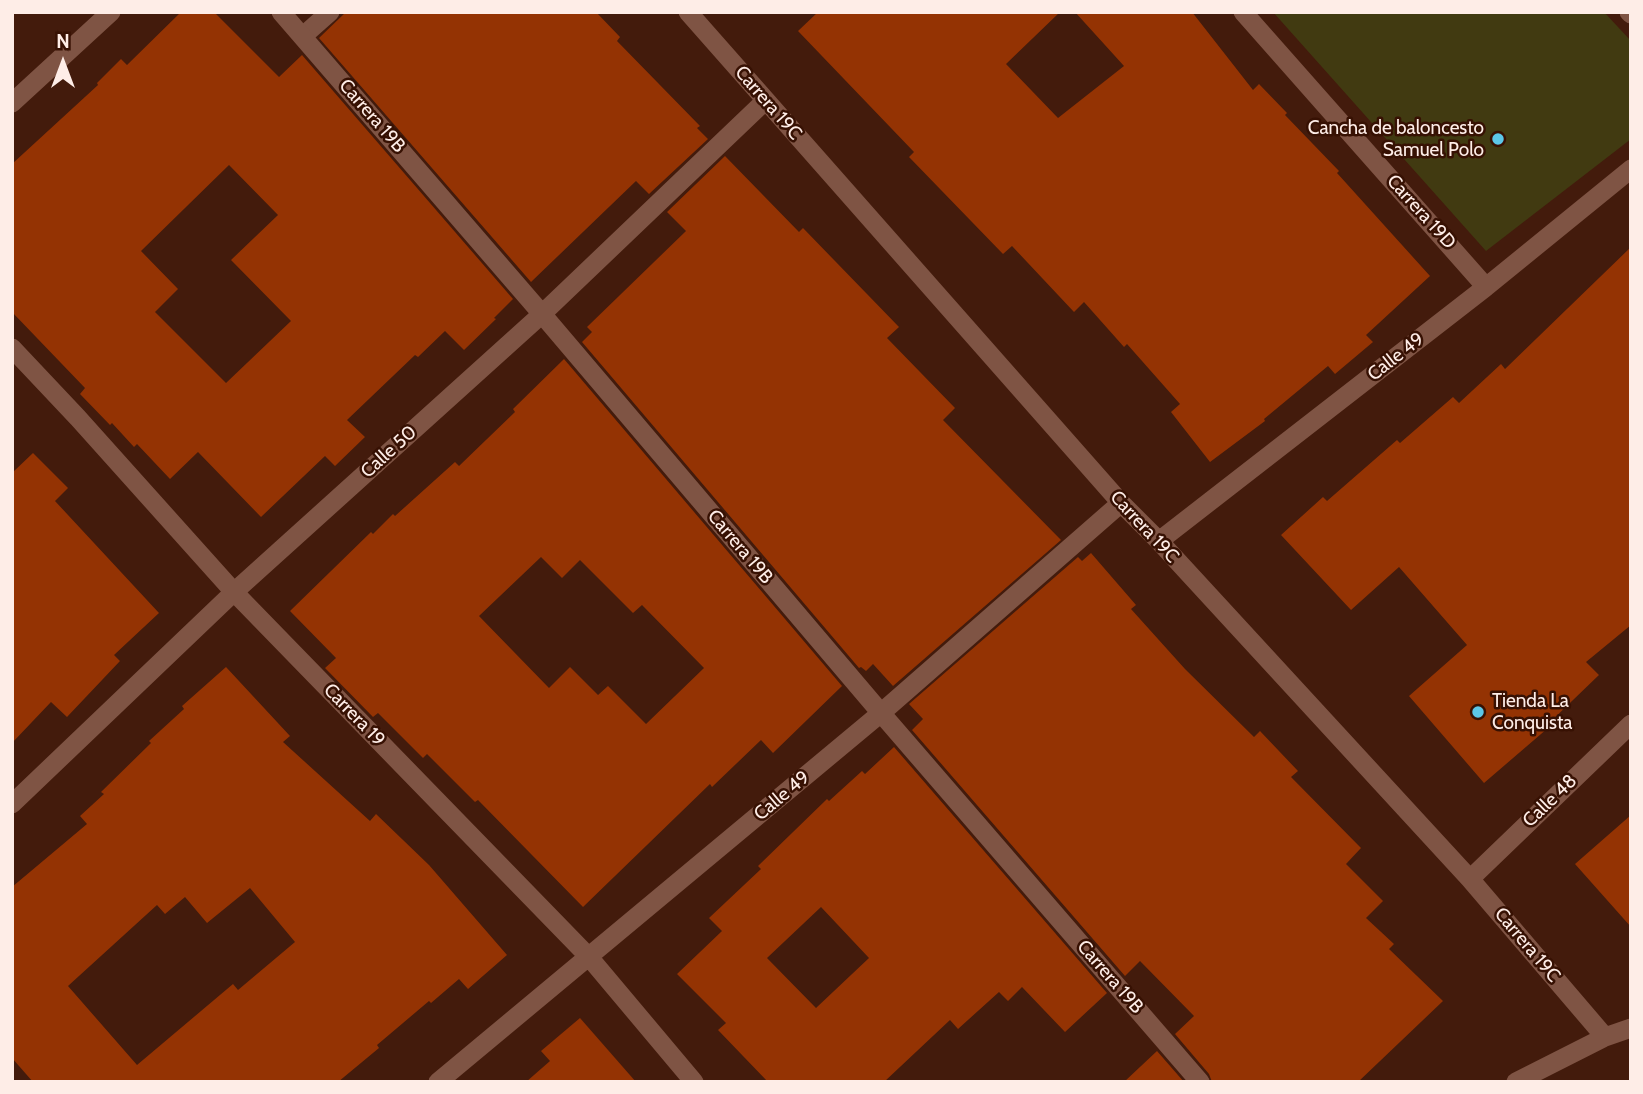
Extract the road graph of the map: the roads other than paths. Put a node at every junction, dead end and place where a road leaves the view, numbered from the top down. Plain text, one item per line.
1 (111, 12) edge
2 (281, 12) edge
3 (330, 12) edge
4 (688, 12) edge
5 (1243, 12) edge
6 (303, 36) junction
7 (765, 101) junction
8 (12, 103) edge
9 (1631, 169) edge
10 (1486, 287) junction
11 (542, 314) junction
12 (12, 348) edge
13 (1121, 503) junction
14 (1159, 541) junction
15 (234, 592) junction
16 (881, 713) junction
17 (1631, 724) edge
18 (12, 803) edge
19 (1470, 879) junction
20 (589, 957) junction
21 (1631, 1028) edge
22 (1605, 1037) junction
23 (438, 1082) edge
24 (694, 1082) edge
25 (1200, 1082) edge
26 (1516, 1082) edge

1 - 8 street
2 - 6 street, Carrera 19B
3 - 6 street
4 - 7 street, Carrera 19C
5 - 10 street, Carrera 19D
6 - 11 street, Carrera 19B
7 - 11 street, Calle 50
7 - 13 street, Carrera 19C
9 - 10 street, Calle 49
10 - 14 street, Calle 49
11 - 15 street, Calle 50
11 - 16 street, Carrera 19B
12 - 15 street, Carrera 19
13 - 14 street, Carrera 19C
13 - 16 street, Calle 49
14 - 19 street, Carrera 19C
15 - 18 street, Calle 50
15 - 20 street, Carrera 19
16 - 20 street, Calle 49
16 - 25 street, Carrera 19B
17 - 19 street, Calle 48
19 - 22 street, Carrera 19C
20 - 23 street, Calle 49
20 - 24 street, Carrera 19
21 - 22 street
22 - 26 street

